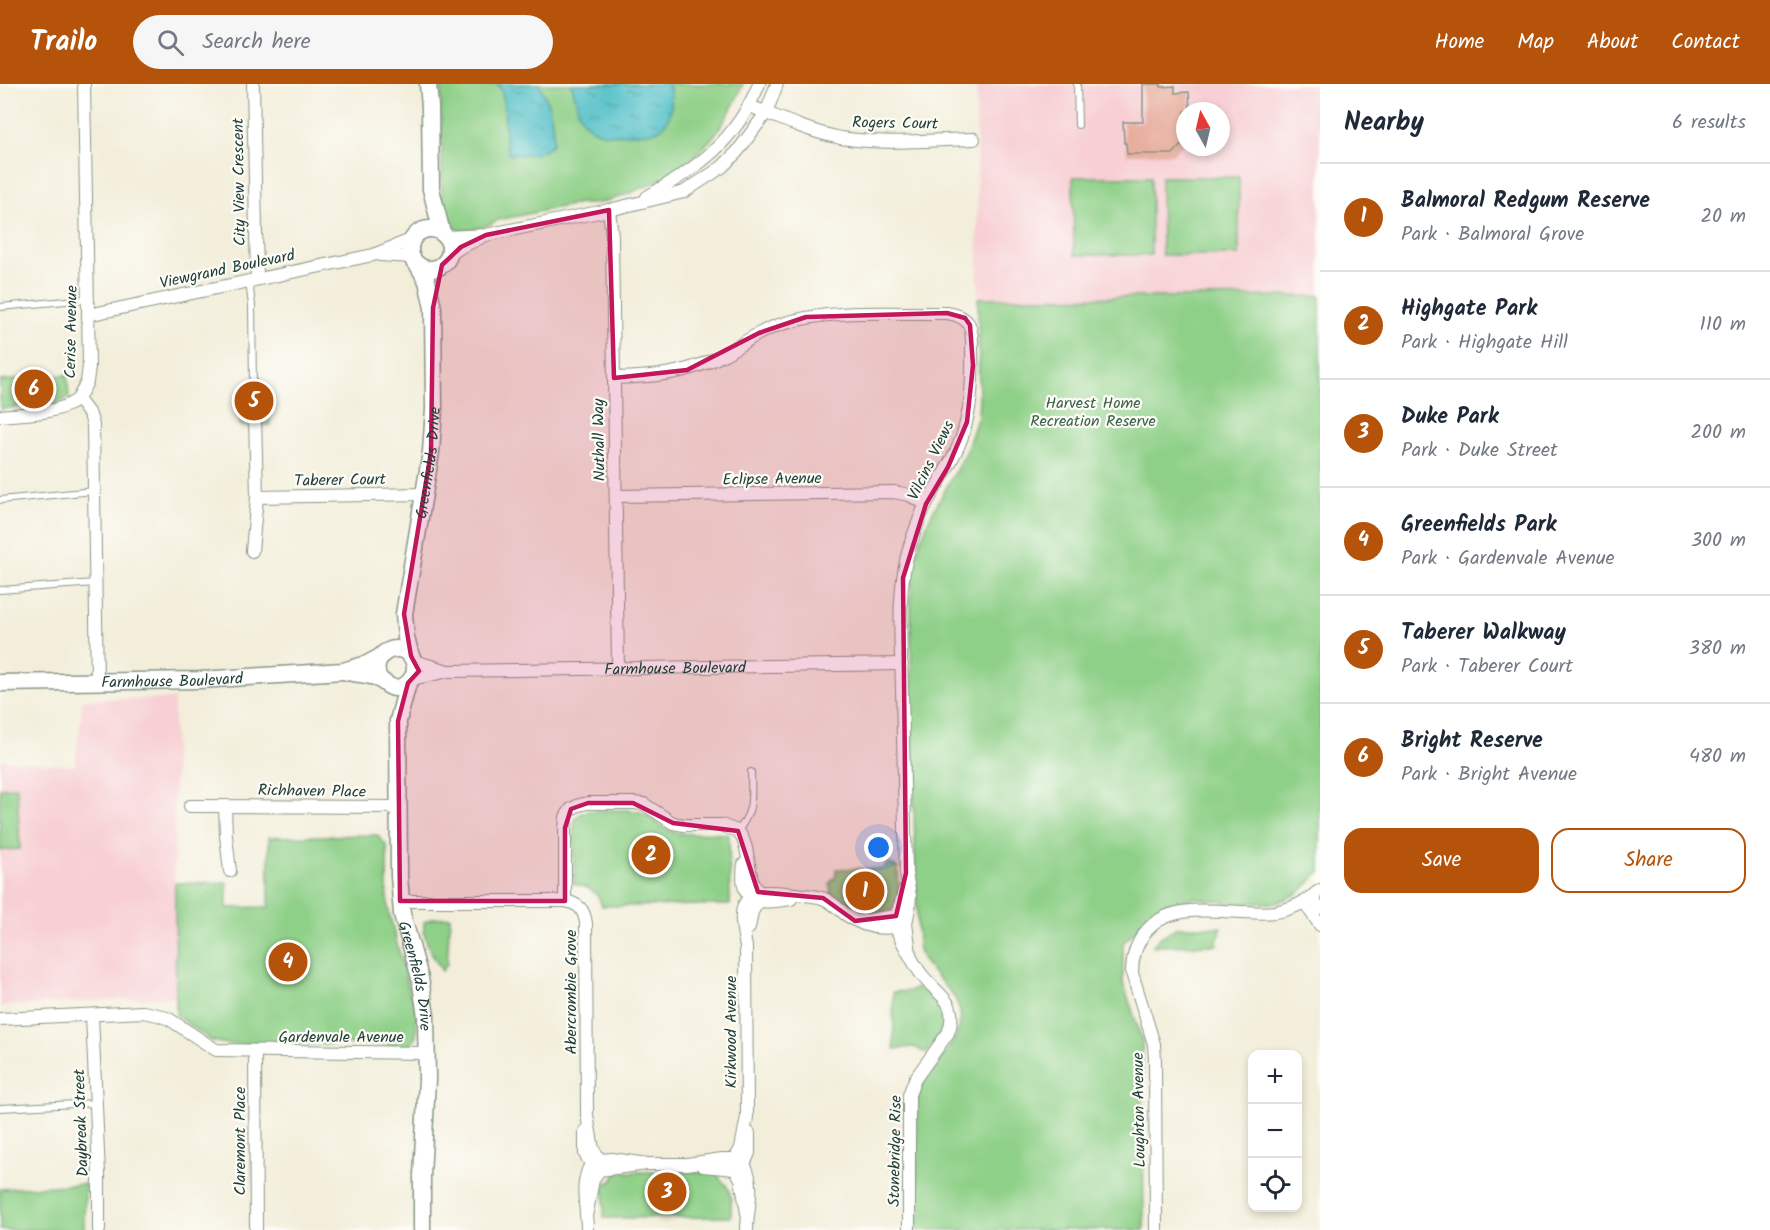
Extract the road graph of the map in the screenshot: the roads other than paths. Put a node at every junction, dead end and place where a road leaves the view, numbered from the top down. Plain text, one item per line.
1 (84, 84) edge
2 (253, 84) edge
3 (428, 84) edge
4 (759, 84) edge
5 (777, 84) edge
6 (1077, 84) edge
7 (750, 106) junction
8 (766, 113) junction
9 (1078, 125) dead end
10 (974, 139) dead end
11 (431, 189) junction
12 (636, 204) junction
13 (609, 210) junction
14 (443, 235) junction
15 (486, 235) junction
16 (415, 236) junction
17 (373, 255) junction
18 (445, 260) junction
19 (415, 261) junction
20 (253, 280) junction
21 (88, 299) junction
22 (0, 307) edge
23 (433, 308) junction
24 (88, 315) junction
25 (614, 378) junction
26 (253, 388) dead end
27 (78, 399) junction
28 (0, 416) edge
29 (255, 417) dead end
30 (94, 491) junction
31 (424, 494) junction
32 (616, 496) junction
33 (257, 497) junction
34 (0, 500) edge
35 (926, 504) junction
36 (252, 551) dead end
37 (96, 583) junction
38 (0, 590) edge
39 (404, 614) junction
40 (382, 655) junction
41 (412, 659) junction
42 (902, 664) junction
43 (618, 668) junction
44 (343, 671) junction
45 (449, 671) junction
46 (381, 681) junction
47 (410, 681) junction
48 (97, 682) junction
49 (0, 683) edge
50 (398, 720) junction
51 (751, 772) dead end
52 (190, 806) dead end
53 (225, 806) junction
54 (399, 807) junction
55 (738, 831) junction
56 (230, 871) dead end
57 (1312, 896) edge
58 (756, 897) junction
59 (400, 901) junction
60 (565, 901) junction
61 (1320, 908) edge
62 (898, 922) junction
63 (1320, 925) edge
64 (92, 1015) junction
65 (0, 1019) edge
66 (255, 1052) junction
67 (427, 1053) junction
68 (96, 1103) junction
69 (0, 1108) edge
70 (738, 1164) junction
71 (596, 1165) junction
72 (99, 1230) edge
73 (256, 1230) edge
74 (422, 1230) edge
75 (587, 1230) edge
76 (747, 1230) edge
77 (909, 1230) edge
78 (1156, 1230) edge

1 - 21 street, Cerise Avenue
2 - 20 street, City View Crescent
3 - 11 street
4 - 7 street
5 - 8 street
6 - 9 lane
7 - 8 street, Rogers Court
7 - 12 street
8 - 10 street, Rogers Court
8 - 12 street
11 - 14 street
11 - 16 street
12 - 13 street
13 - 15 street
13 - 25 street, Nuthall Way
14 - 15 street
14 - 16 street
14 - 18 street
15 - 18 street
16 - 17 street, Viewgrand Boulevard
16 - 19 street
17 - 19 street, Viewgrand Boulevard
17 - 20 street, Viewgrand Boulevard
18 - 19 street
18 - 23 street, Greenfields Drive
19 - 23 street, Greenfields Drive
20 - 24 street, Viewgrand Boulevard
20 - 26 lane
21 - 22 lane
21 - 24 street, Cerise Avenue
23 - 31 street, Greenfields Drive
24 - 27 street, Cerise Avenue
25 - 32 street, Nuthall Way
25 - 35 street, Vilcins Views
27 - 28 street
27 - 30 street, Cerise Avenue
29 - 33 street
30 - 34 lane
30 - 37 street, Cerise Avenue
31 - 33 street, Taberer Court
31 - 39 street, Greenfields Drive
32 - 35 street, Eclipse Avenue
32 - 43 street, Nuthall Way
33 - 36 street
35 - 42 street, Vilcins Views
37 - 38 lane
37 - 48 street, Cerise Avenue
39 - 40 street, Greenfields Drive
39 - 41 street, Greenfields Drive
40 - 41 street
40 - 44 street, Farmhouse Boulevard
40 - 46 street
41 - 45 street, Farmhouse Boulevard
41 - 47 street
42 - 43 street, Farmhouse Boulevard
42 - 62 street, Vilcins Views
43 - 45 street, Farmhouse Boulevard
44 - 46 street, Farmhouse Boulevard
44 - 48 street, Farmhouse Boulevard
45 - 47 street, Farmhouse Boulevard
46 - 47 street
46 - 50 street, Greenfields Drive
47 - 50 street, Greenfields Drive
48 - 49 street, Farmhouse Boulevard
50 - 54 street, Greenfields Drive
51 - 55 lane
52 - 53 street, Richhaven Place
53 - 54 street, Richhaven Place
53 - 56 street
54 - 59 street, Greenfields Drive
55 - 58 street
55 - 60 street
57 - 61 street
57 - 63 street
57 - 78 street, Loughton Avenue
58 - 62 street
58 - 70 street, Kirkwood Avenue
59 - 60 street
59 - 67 street, Greenfields Drive
60 - 71 street, Abercrombie Grove
62 - 77 street, Stonebridge Rise
64 - 65 street, Gardenvale Avenue
64 - 66 street, Gardenvale Avenue
64 - 68 street, Daybreak Street
66 - 67 street, Gardenvale Avenue
66 - 73 street, Claremont Place
67 - 74 street, Greenfields Drive
68 - 69 lane
68 - 72 street, Daybreak Street
70 - 71 street
70 - 76 street, Kirkwood Avenue
71 - 75 street

